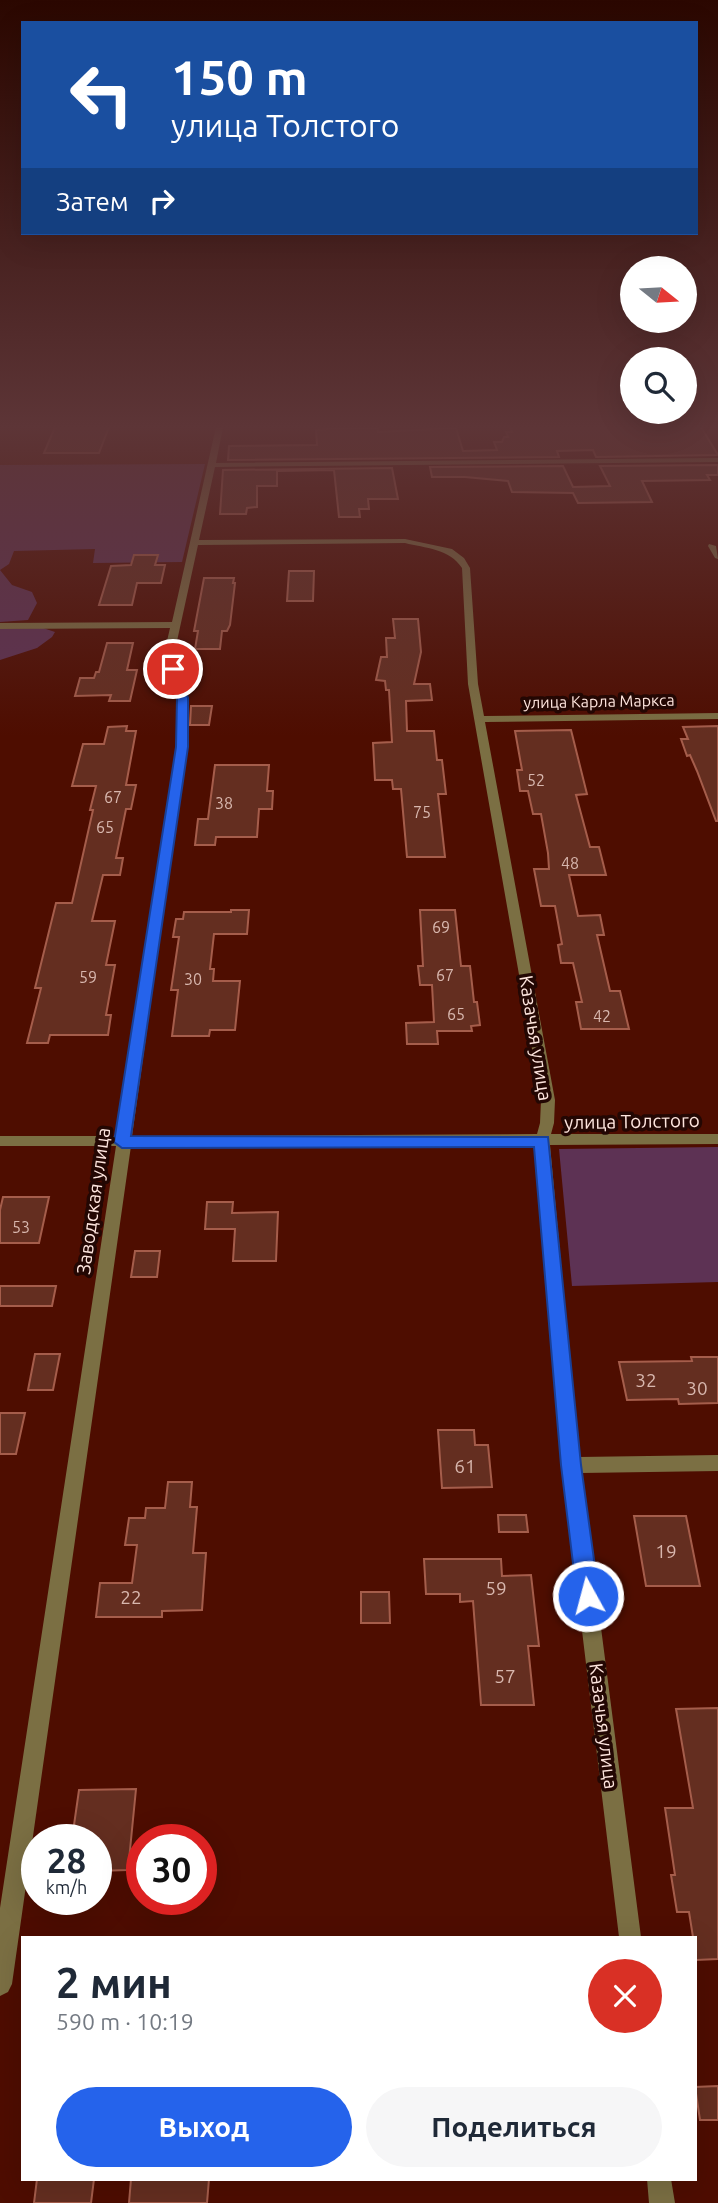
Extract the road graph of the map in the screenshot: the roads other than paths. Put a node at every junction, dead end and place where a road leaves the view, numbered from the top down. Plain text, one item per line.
1 (197, 530) edge
2 (194, 543) junction
3 (712, 546) dead end
4 (718, 556) edge
5 (174, 625) junction
6 (0, 626) edge
7 (718, 716) edge
8 (481, 719) junction
9 (718, 1139) edge
10 (0, 1140) edge
11 (542, 1141) junction
12 (122, 1142) junction
13 (718, 1463) edge
14 (571, 1465) junction
15 (630, 1936) edge
16 (0, 1984) edge
17 (659, 2181) edge
18 (662, 2203) edge

1 - 2 street, Заводская улица
2 - 5 street, Заводская улица
2 - 8 street, Казачья улица
3 - 4 street
5 - 6 street
5 - 12 street, Заводская улица
7 - 8 street, улица Карла Маркса
8 - 11 street, Казачья улица
9 - 11 street, улица Толстого
10 - 12 street, улица Толстого
11 - 12 street, улица Толстого
11 - 14 street, Казачья улица
12 - 16 street, Заводская улица
13 - 14 street
14 - 15 street, Казачья улица
17 - 18 street

